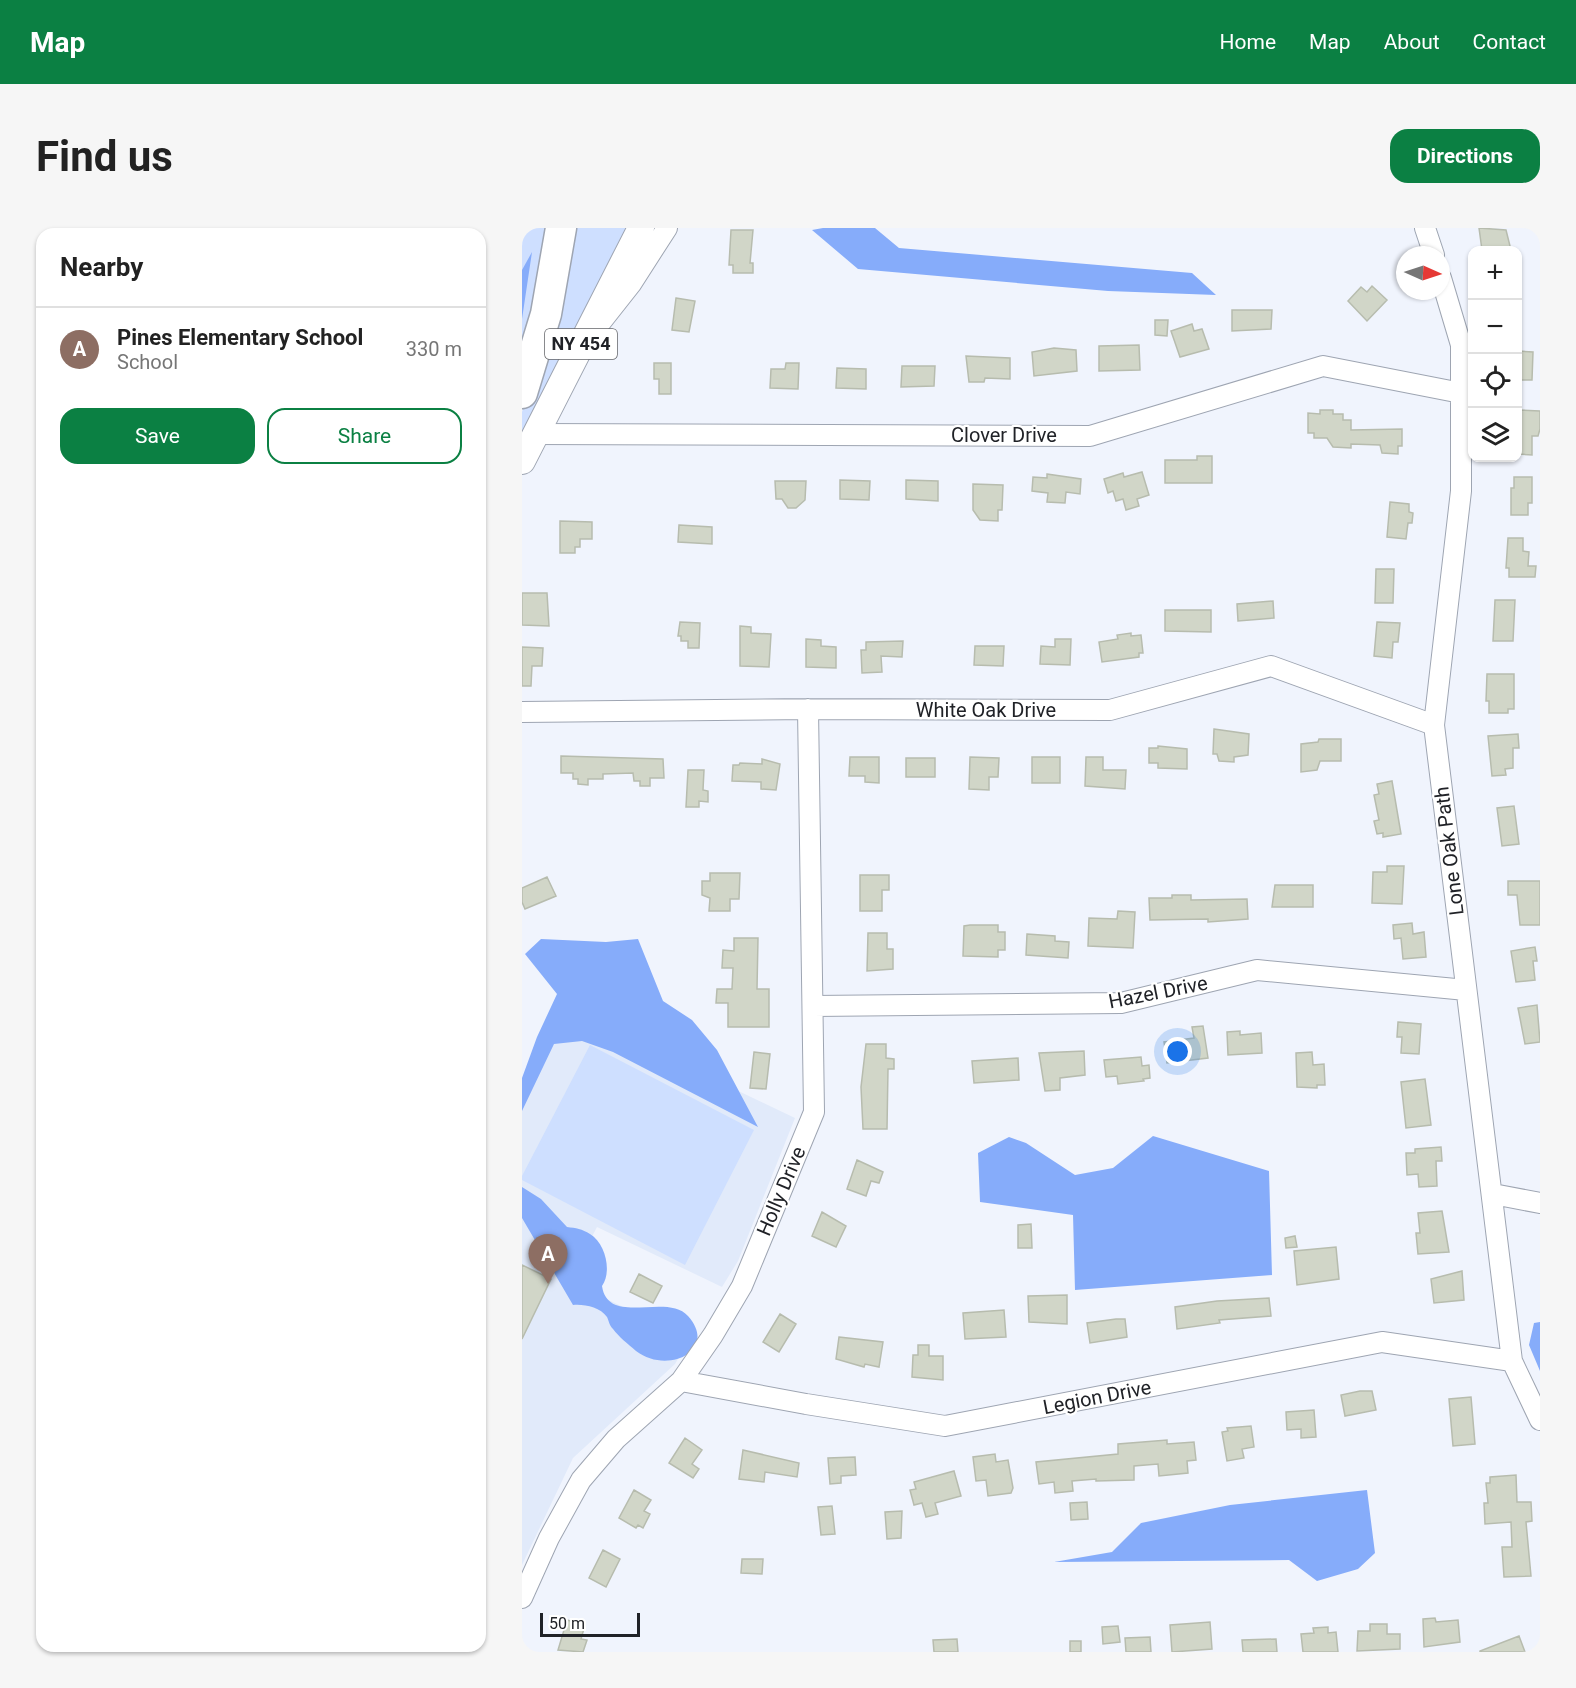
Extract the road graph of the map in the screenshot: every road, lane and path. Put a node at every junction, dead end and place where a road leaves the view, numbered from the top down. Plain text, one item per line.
1 (561, 228) edge
2 (641, 228) edge
3 (667, 228) edge
4 (1425, 228) edge
5 (1431, 246) edge
6 (1448, 300) edge
7 (575, 354) junction
8 (522, 393) edge
9 (1461, 393) junction
10 (535, 434) junction
11 (522, 461) edge
12 (808, 709) junction
13 (522, 712) edge
14 (1434, 725) junction
15 (1466, 990) junction
16 (813, 1006) junction
17 (1493, 1194) junction
18 (1540, 1203) edge
19 (1512, 1361) junction
20 (681, 1381) junction
21 (1540, 1420) edge
22 (522, 1598) edge

1 - 8 highway
2 - 7 main road, NY 454
3 - 7 street
4 - 5 street
6 - 9 street, Lone Oak Path
7 - 10 main road, NY 454
9 - 10 street, Clover Drive
9 - 14 street, Lone Oak Path
10 - 11 main road, NY 454
12 - 13 street, White Oak Drive
12 - 14 street, White Oak Drive
12 - 16 street, Holly Drive
14 - 15 street, Lone Oak Path
15 - 16 street, Hazel Drive
15 - 17 street, Lone Oak Path
16 - 20 street, Holly Drive
17 - 18 street
17 - 19 street, Lone Oak Path
19 - 20 street, Legion Drive
19 - 21 street, Lone Oak Path
20 - 22 street, Holly Drive

